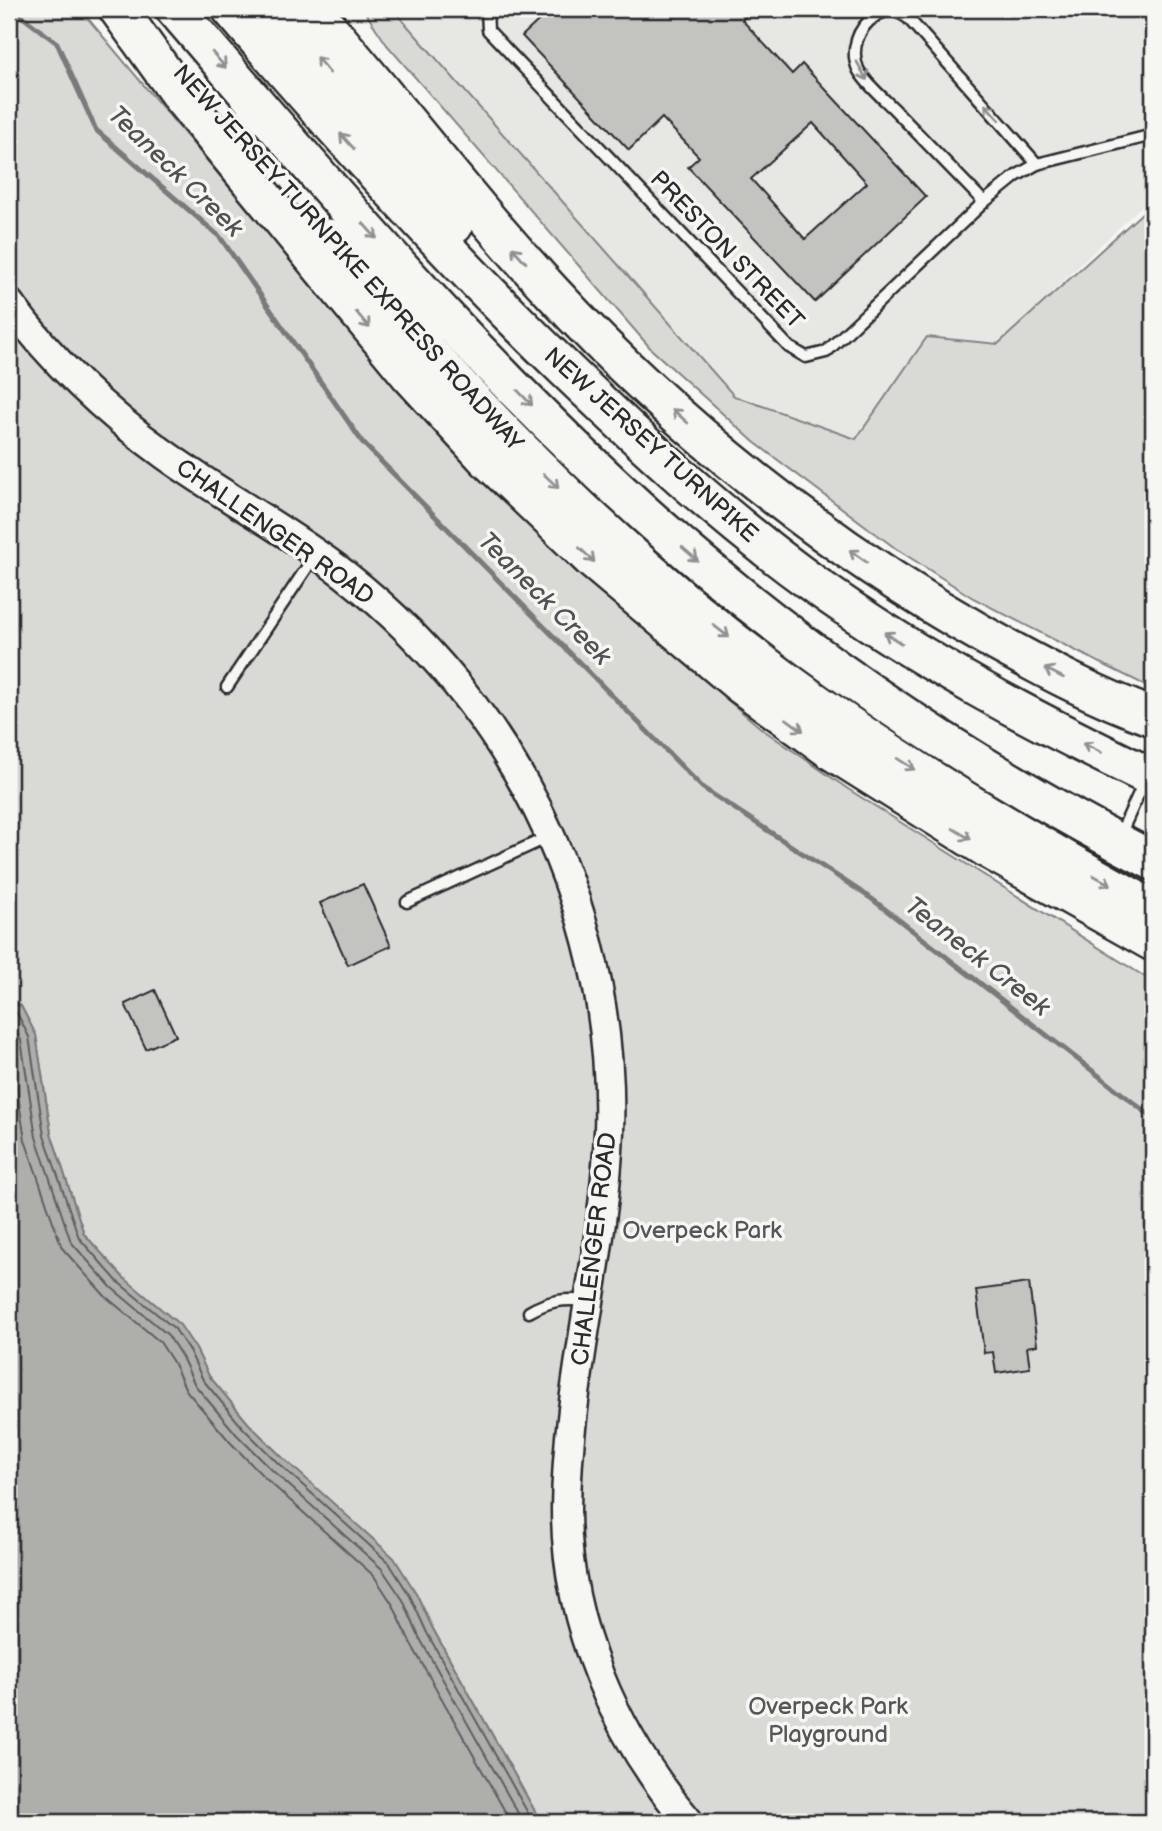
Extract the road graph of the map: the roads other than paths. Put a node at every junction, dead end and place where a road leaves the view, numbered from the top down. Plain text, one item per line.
1 (175, 9) edge
2 (231, 9) edge
3 (276, 9) edge
4 (312, 9) edge
5 (487, 9) edge
6 (121, 12) edge
7 (1153, 135) edge
8 (1037, 164) junction
9 (984, 202) junction
10 (9, 303) edge
11 (564, 367) junction
12 (315, 555) junction
13 (227, 687) dead end
14 (1115, 703) junction
15 (1153, 717) edge
16 (1153, 728) edge
17 (1150, 777) edge
18 (550, 836) junction
19 (1117, 842) junction
20 (1153, 861) edge
21 (1073, 898) junction
22 (407, 902) dead end
23 (1153, 909) edge
24 (1153, 942) edge
25 (1153, 959) edge
26 (590, 1302) junction
27 (529, 1312) dead end
28 (688, 1822) edge

1 -> 19 highway
11 -> 2 highway, NEW JERSEY TURNPIKE
11 -> 3 highway
14 -> 4 highway
5 - 9 lane, PRESTON STREET
6 -> 21 highway
6 -> 23 highway, NEW JERSEY TURNPIKE EXPRESS ROADWAY
7 - 8 lane, PRESTON STREET
8 - 9 lane, PRESTON STREET
8 -> 9 lane
10 - 12 street, CHALLENGER ROAD
17 -> 11 highway, NEW JERSEY TURNPIKE
12 - 13 lane
12 - 18 street, CHALLENGER ROAD
14 - 15 highway
14 - 16 highway
17 - 19 lane
18 - 22 lane
18 - 26 street, CHALLENGER ROAD
19 - 20 highway
21 - 24 highway
21 - 25 highway
26 - 27 lane
26 - 28 street, CHALLENGER ROAD

